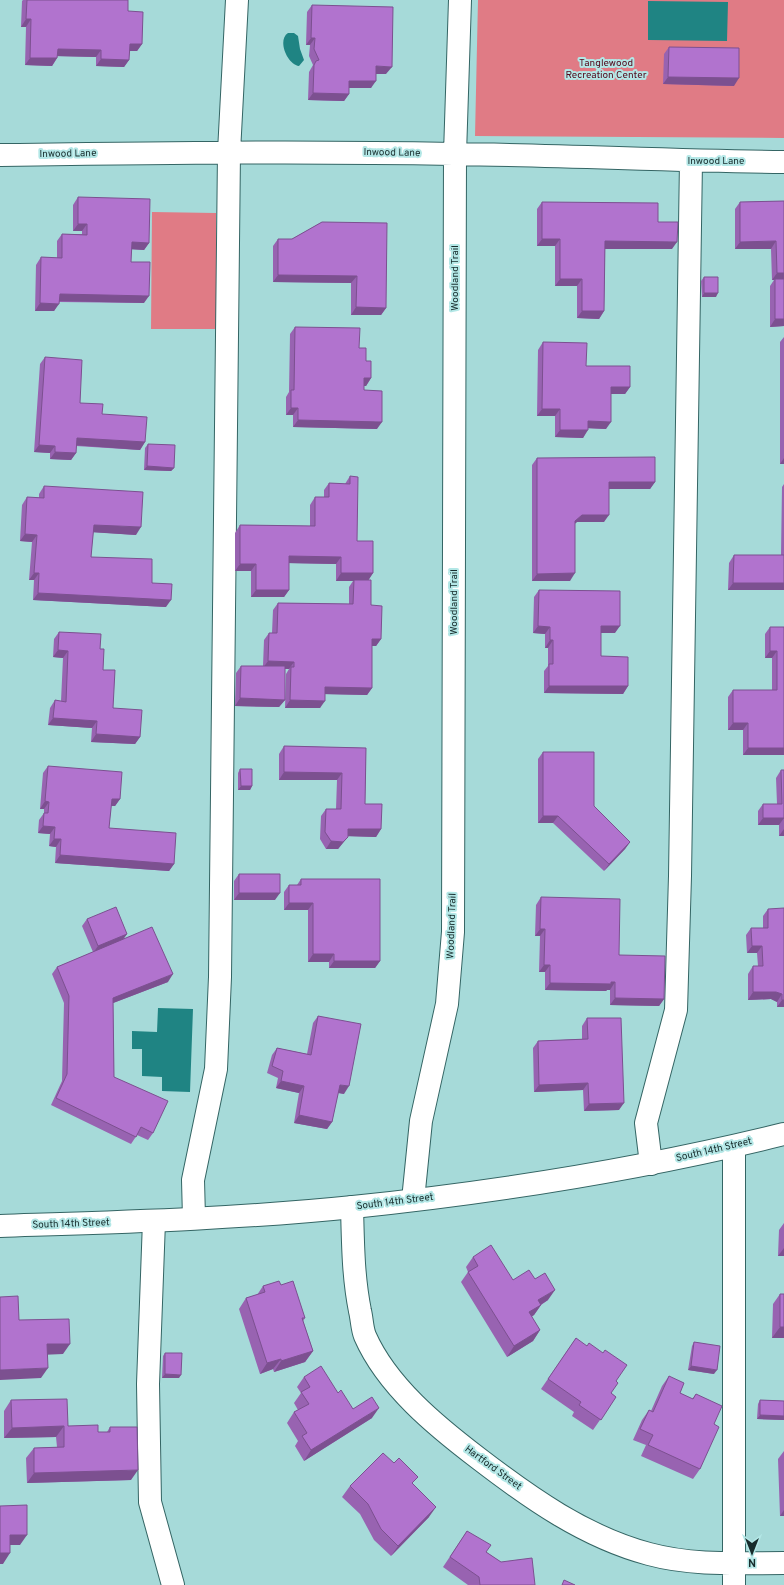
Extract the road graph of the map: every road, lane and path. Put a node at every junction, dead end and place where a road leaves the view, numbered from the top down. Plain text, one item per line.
1 (237, 0) edge
2 (460, 0) edge
3 (228, 152) junction
4 (455, 154) junction
5 (0, 155) edge
6 (691, 161) junction
7 (784, 162) edge
8 (784, 1134) edge
9 (734, 1147) junction
10 (651, 1164) junction
11 (413, 1200) junction
12 (352, 1207) junction
13 (194, 1218) junction
14 (154, 1221) junction
15 (0, 1226) edge
16 (735, 1563) junction
17 (784, 1563) edge
18 (173, 1585) edge
19 (734, 1585) edge

1 - 3 street
2 - 4 street, Woodland Trail
3 - 4 street, Inwood Lane
3 - 5 street, Inwood Lane
3 - 13 street
4 - 6 street, Inwood Lane
4 - 11 street, Woodland Trail
6 - 7 street, Inwood Lane
6 - 10 street
8 - 9 street, South 14th Street
9 - 10 street, South 14th Street
9 - 16 street
10 - 11 street, South 14th Street
11 - 12 street, South 14th Street
12 - 13 street, South 14th Street
12 - 16 street, Hartford Street
13 - 14 street, South 14th Street
14 - 15 street, South 14th Street
14 - 18 street
16 - 17 street, Hartford Street
16 - 19 street

